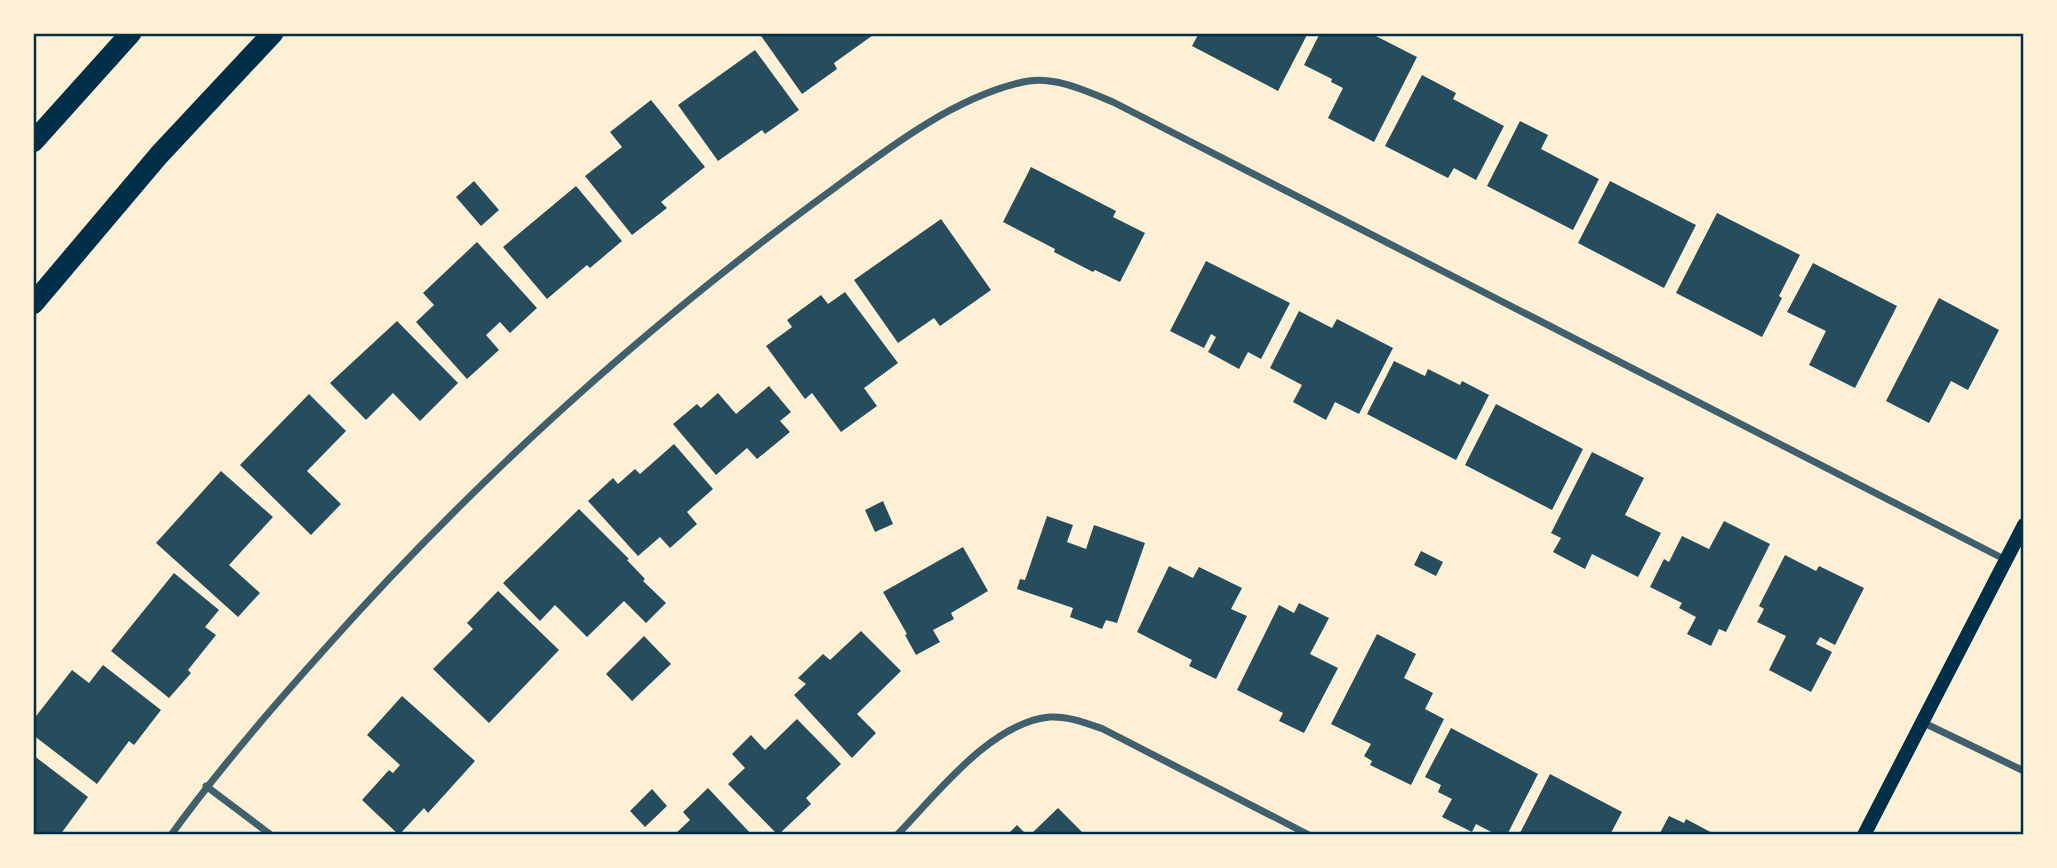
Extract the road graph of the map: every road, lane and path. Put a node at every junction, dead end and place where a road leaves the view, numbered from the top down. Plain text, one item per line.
1 (131, 33) edge
2 (273, 33) edge
3 (33, 142) edge
4 (33, 304) edge
5 (2024, 525) edge
6 (2006, 560) junction
7 (1922, 722) junction
8 (2024, 771) edge
9 (206, 786) junction
10 (172, 835) edge
11 (271, 835) edge
12 (897, 835) edge
13 (1309, 835) edge
14 (1864, 835) edge

1 - 3 highway
2 - 4 highway
5 - 6 main road
6 - 7 main road
6 - 9 street
7 - 8 street
7 - 14 main road
9 - 10 street
9 - 11 street
12 - 13 street

